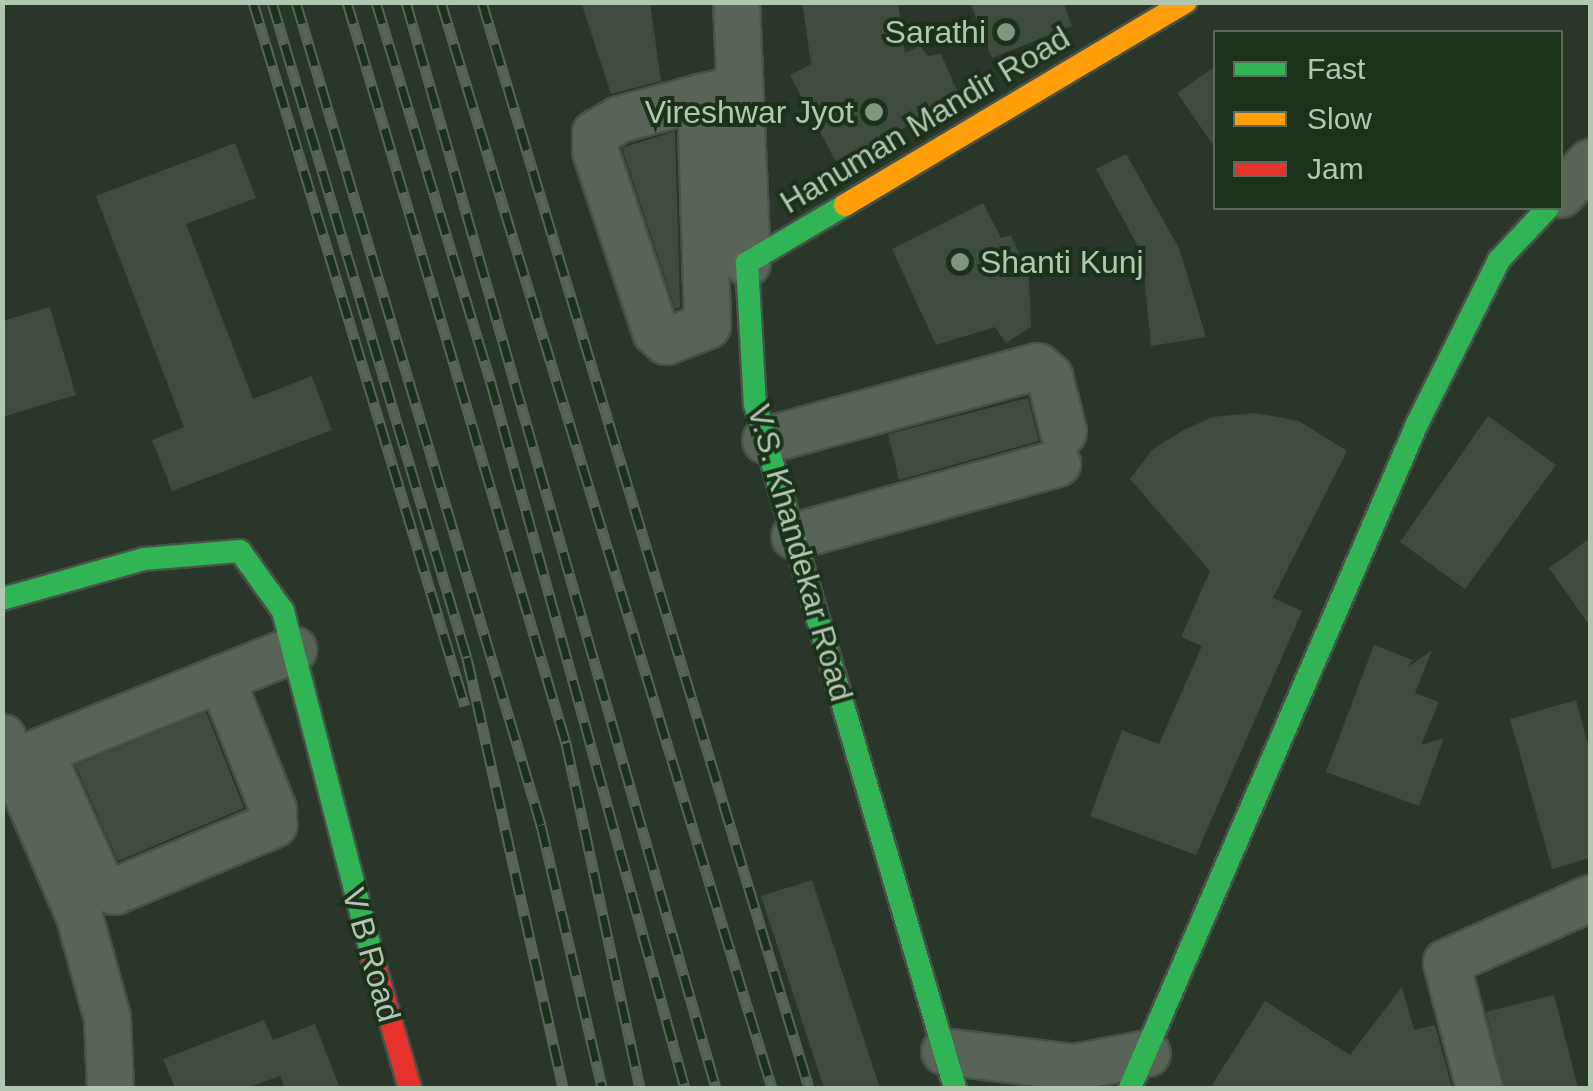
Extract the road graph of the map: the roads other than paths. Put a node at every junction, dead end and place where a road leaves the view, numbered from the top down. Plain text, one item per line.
1 (736, 2) edge
2 (1186, 2) edge
3 (719, 93) junction
4 (1590, 162) edge
5 (1563, 191) edge
6 (1546, 210) edge
7 (748, 263) junction
8 (750, 307) junction
9 (707, 325) junction
10 (765, 440) junction
11 (794, 536) junction
12 (2, 599) edge
13 (292, 649) junction
14 (221, 678) junction
15 (18, 750) edge
16 (1590, 898) edge
17 (950, 1070) edge
18 (1138, 1071) edge
19 (110, 1088) edge
20 (410, 1088) edge
21 (1478, 1088) edge

1 - 3 street, V.S. Khandekar Road
2 - 7 street, Hanuman Mandir Road
3 - 7 street, V.S. Khandekar Road
3 - 9 street
3 - 9 street
4 - 5 street
6 - 18 street
7 - 8 street, V.S. Khandekar Road
8 - 9 street
8 - 10 street, V.S. Khandekar Road
10 - 11 street, V.S. Khandekar Road
10 - 11 street
11 - 17 street, V.S. Khandekar Road
12 - 13 street, V B Road
13 - 14 street
13 - 20 street, V B Road
14 - 15 street
14 - 15 street
15 - 19 street
16 - 21 street
17 - 18 street

